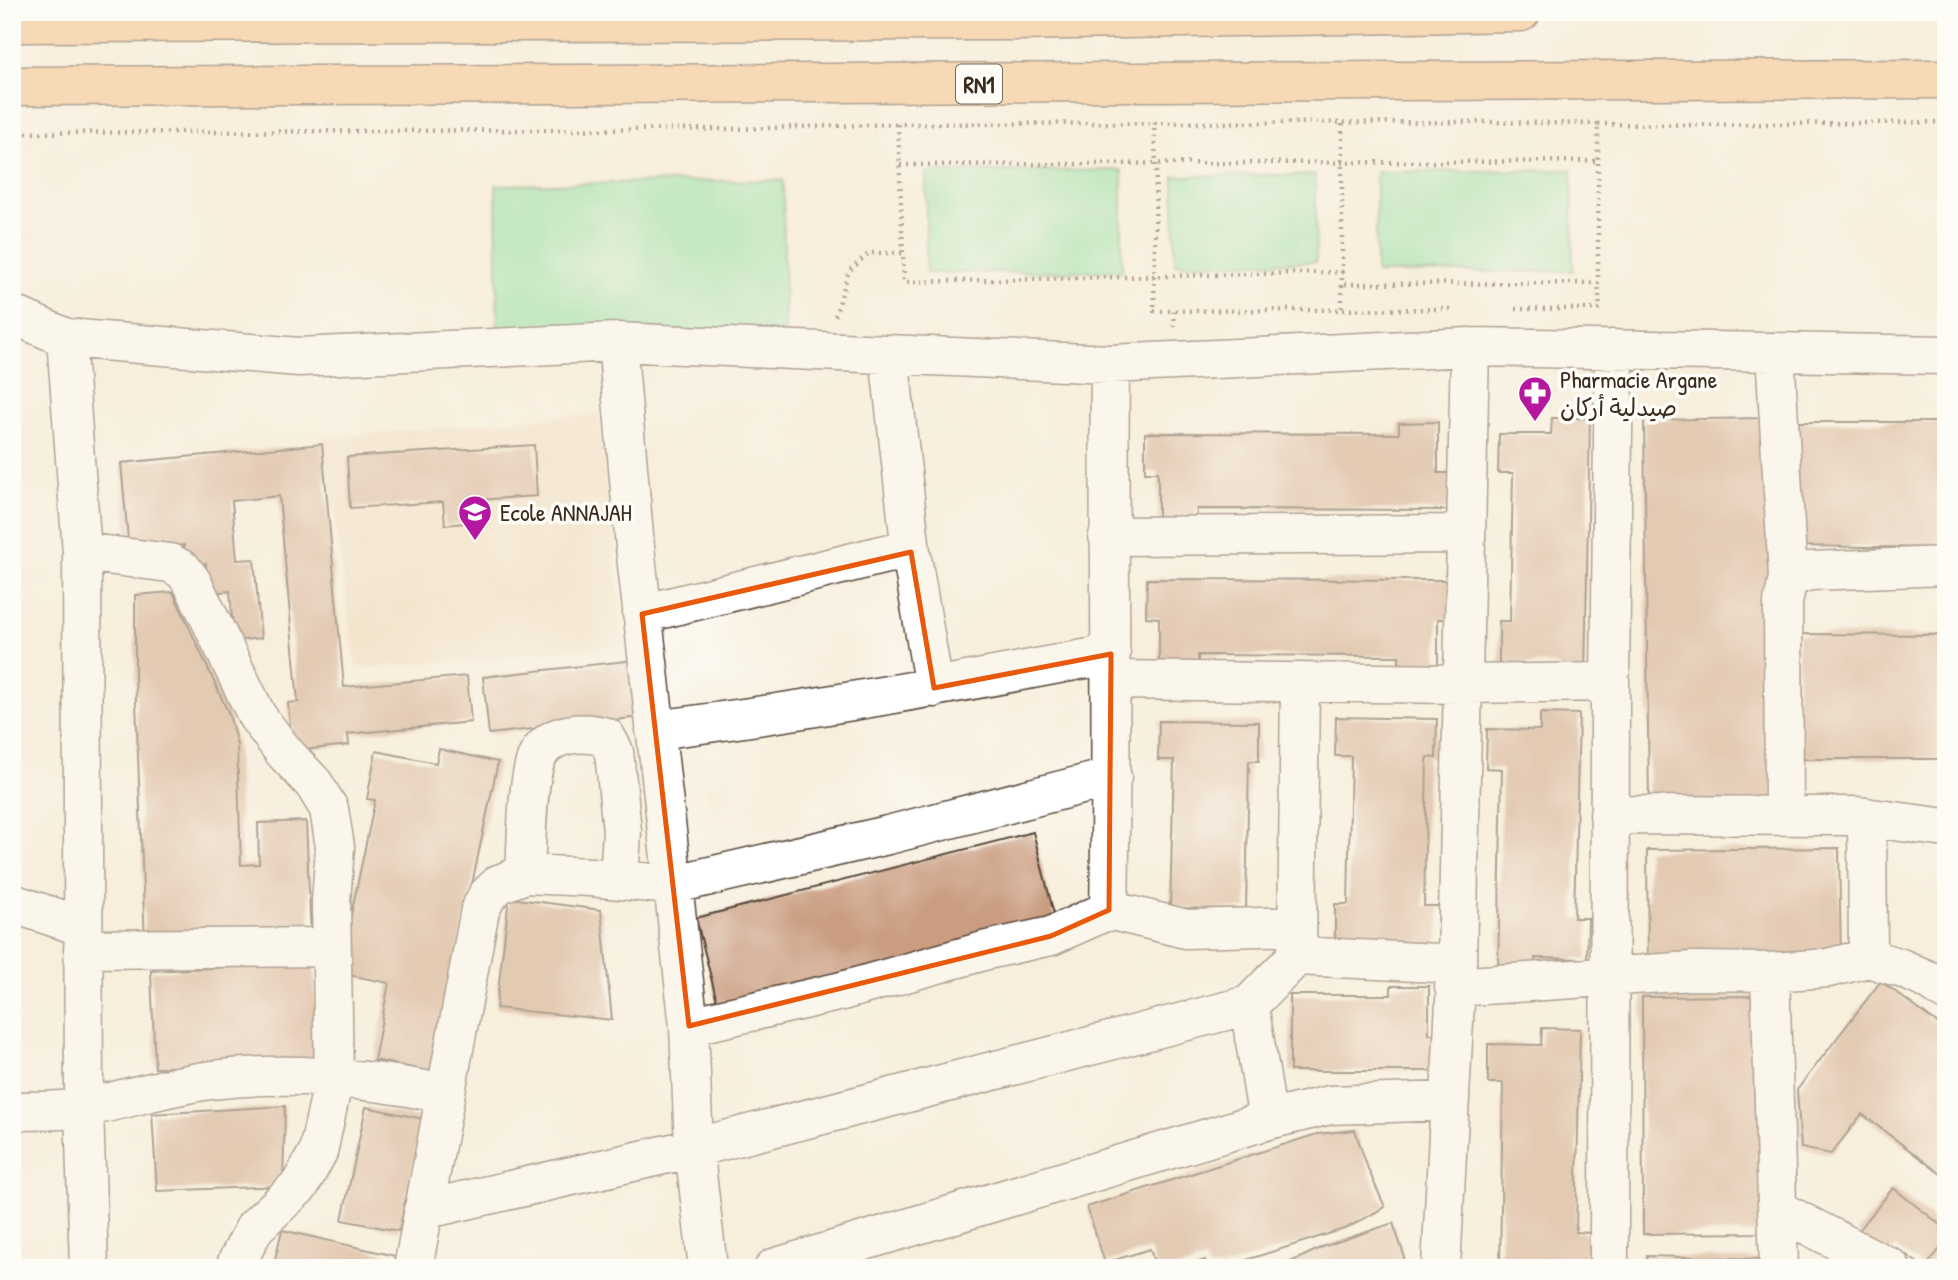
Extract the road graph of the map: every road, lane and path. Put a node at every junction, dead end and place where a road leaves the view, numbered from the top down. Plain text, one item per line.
1 (1521, 12) edge
2 (12, 23) edge
3 (1946, 79) edge
4 (12, 86) edge
5 (1154, 122) junction
6 (1946, 122) edge
7 (898, 124) junction
8 (1342, 124) junction
9 (1598, 124) junction
10 (12, 133) edge
11 (1598, 161) junction
12 (1342, 162) junction
13 (1156, 163) junction
14 (900, 165) junction
15 (903, 253) junction
16 (1343, 272) junction
17 (1154, 276) junction
18 (1343, 284) junction
19 (1452, 309) dead end
20 (1508, 309) dead end
21 (1577, 309) dead end
22 (1342, 310) junction
23 (12, 314) edge
24 (65, 338) junction
25 (617, 342) junction
26 (1470, 347) junction
27 (1615, 349) junction
28 (823, 350) junction
29 (1775, 352) junction
30 (889, 355) junction
31 (1946, 355) edge
32 (1110, 364) junction
33 (1466, 534) junction
34 (1108, 537) junction
35 (82, 552) junction
36 (911, 552) junction
37 (1946, 566) edge
38 (1788, 578) junction
39 (642, 614) junction
40 (1111, 667) junction
41 (1300, 682) junction
42 (1609, 682) junction
43 (1464, 684) junction
44 (934, 688) junction
45 (655, 730) junction
46 (1112, 777) junction
47 (1784, 814) junction
48 (1609, 815) junction
49 (1867, 817) junction
50 (1946, 828) edge
51 (525, 874) junction
52 (619, 880) junction
53 (671, 885) junction
54 (12, 904) edge
55 (1109, 909) junction
56 (83, 938) junction
57 (1297, 941) junction
58 (332, 947) junction
59 (1868, 957) junction
60 (1770, 972) junction
61 (1456, 975) junction
62 (1608, 977) junction
63 (1946, 992) edge
64 (1249, 1005) junction
65 (689, 1026) junction
66 (334, 1078) junction
67 (445, 1094) junction
68 (1449, 1101) junction
69 (84, 1108) junction
70 (12, 1111) edge
71 (1268, 1119) junction
72 (694, 1148) junction
73 (423, 1209) junction
74 (1778, 1210) junction
75 (89, 1268) edge
76 (237, 1268) edge
77 (413, 1268) edge
78 (708, 1268) edge
79 (774, 1268) edge
80 (1441, 1268) edge
81 (1609, 1268) edge
82 (1779, 1268) edge
83 (1891, 1268) edge

1 - 2 highway
3 - 4 highway, RN1
5 - 7 path
5 - 8 path
5 - 13 path
6 - 9 path
7 - 10 path
7 - 14 path
8 - 9 path
8 - 12 path
9 - 11 path
11 - 12 path
11 - 18 path
12 - 13 path
12 - 16 path
13 - 14 path
13 - 17 path
14 - 15 path
15 - 17 path
15 - 28 path
16 - 17 path
16 - 18 path
17 - 22 path
18 - 22 path
19 - 22 path
20 - 21 path
23 - 24 street
24 - 25 street
24 - 35 street
25 - 28 street
25 - 39 street
26 - 27 street
26 - 32 street
26 - 33 street
27 - 29 street
27 - 42 street
28 - 30 street
29 - 31 street
29 - 38 street
30 - 32 street
30 - 36 street
32 - 34 street
33 - 34 street
33 - 43 street
34 - 40 street
35 - 56 street
35 - 58 street
36 - 39 street
36 - 44 street
37 - 38 street
38 - 47 street
39 - 45 street
40 - 41 street
40 - 44 street
40 - 46 street
41 - 43 street
41 - 57 street
42 - 43 street
42 - 48 street
43 - 61 street
44 - 45 street
45 - 53 street
46 - 53 street
46 - 55 street
47 - 48 street
47 - 49 street
48 - 62 street
49 - 50 street
49 - 59 street
51 - 52 street
51 - 52 street
51 - 67 street
52 - 53 street
53 - 65 street
54 - 56 street
55 - 57 street
55 - 65 street
56 - 58 street
56 - 69 street
57 - 61 street
57 - 64 street
58 - 66 street
59 - 60 street
59 - 63 street
60 - 62 street
60 - 74 street
61 - 62 street
61 - 68 street
62 - 81 street
64 - 71 street
64 - 72 street
65 - 72 street
66 - 67 street
66 - 69 street
66 - 76 street
67 - 73 street
68 - 71 street
68 - 80 street
69 - 70 street
69 - 75 street
71 - 79 street
72 - 73 street
72 - 78 street
73 - 77 street
74 - 82 street
74 - 83 street

